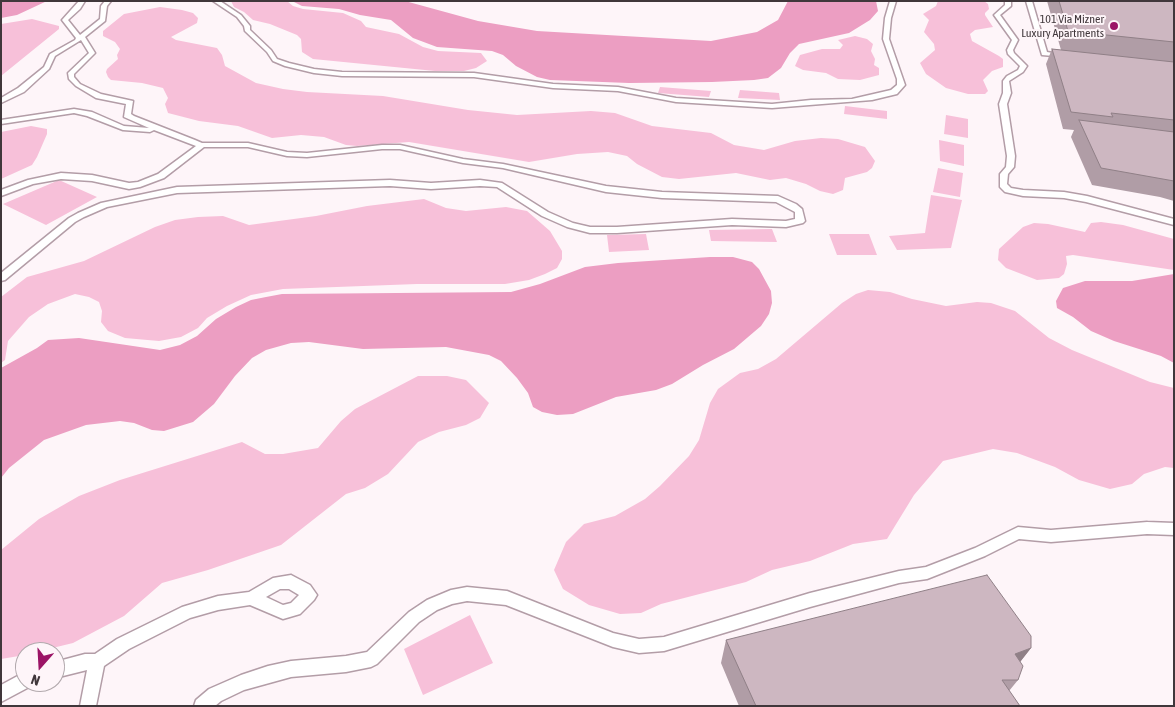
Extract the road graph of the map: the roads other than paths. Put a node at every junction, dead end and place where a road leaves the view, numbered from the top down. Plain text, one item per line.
1 (82, 1) edge
2 (108, 1) edge
3 (216, 1) edge
4 (893, 1) edge
5 (1008, 1) edge
6 (1029, 1) edge
7 (1072, 57) edge
8 (1, 100) edge
9 (1, 122) edge
10 (158, 131) junction
11 (202, 145) junction
12 (1, 193) edge
13 (1174, 222) edge
14 (1, 278) edge
15 (1174, 530) edge
16 (251, 598) dead end
17 (97, 662) junction
18 (65, 667) edge
19 (15, 686) edge
20 (1, 694) edge
21 (88, 706) edge
22 (202, 706) edge

1 - 8 lane
2 - 10 lane
3 - 4 lane
5 - 13 lane
6 - 7 lane
9 - 10 lane
10 - 11 lane
11 - 12 lane
11 - 14 lane
15 - 22 lane
16 - 17 lane
17 - 18 lane
17 - 21 lane
19 - 20 lane

